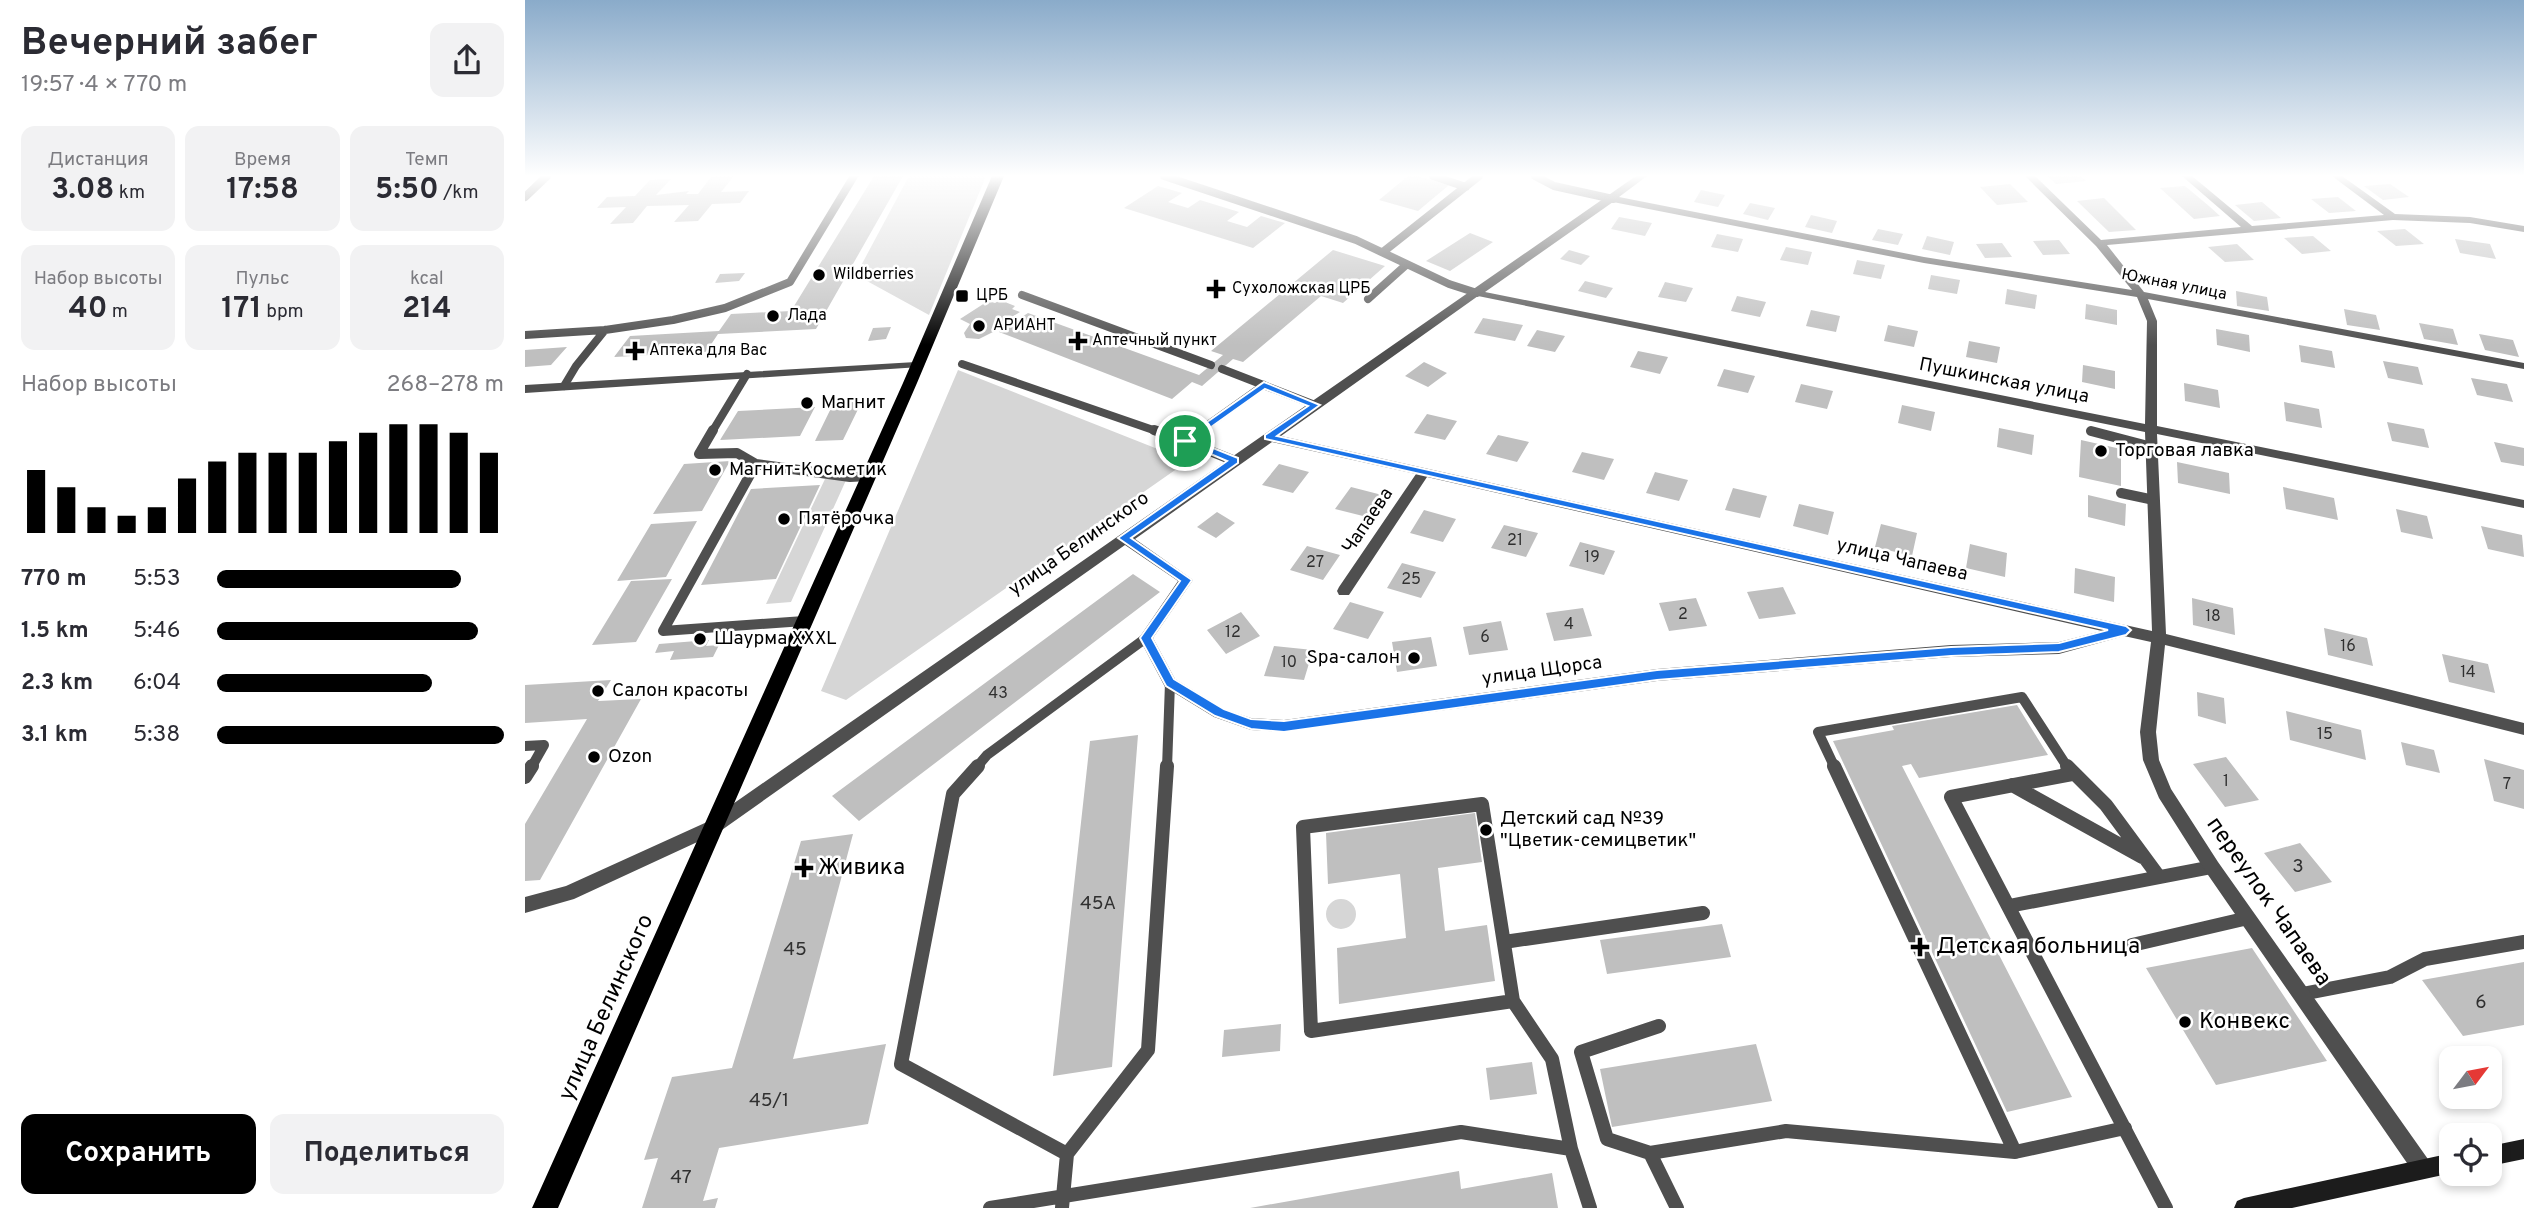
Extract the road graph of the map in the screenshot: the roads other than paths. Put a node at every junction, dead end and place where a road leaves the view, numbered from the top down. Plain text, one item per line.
1 (820, 232) edge
2 (974, 232) edge
3 (1334, 232) edge
4 (1408, 232) edge
5 (1564, 232) edge
6 (1785, 232) edge
7 (2086, 232) edge
8 (2204, 232) edge
9 (2097, 243) junction
10 (1383, 252) junction
11 (1406, 265) junction
12 (1477, 293) junction
13 (1022, 295) dead end
14 (2143, 296) junction
15 (1368, 299) dead end
16 (605, 330) junction
17 (525, 335) edge
18 (962, 364) dead end
19 (916, 365) junction
20 (1211, 365) dead end
21 (2524, 366) edge
22 (1221, 369) dead end
23 (747, 374) junction
24 (1264, 385) junction
25 (564, 386) junction
26 (525, 389) edge
27 (1315, 405) junction
28 (2150, 429) junction
29 (2091, 431) dead end
30 (1269, 437) junction
31 (1185, 441) junction
32 (2152, 447) junction
33 (1235, 461) junction
34 (756, 464) junction
35 (1425, 472) junction
36 (868, 476) junction
37 (2121, 493) dead end
38 (2154, 500) junction
39 (2524, 504) edge
40 (1124, 538) junction
41 (1344, 591) dead end
42 (804, 621) junction
43 (2126, 630) junction
44 (1146, 638) junction
45 (2159, 638) junction
46 (1170, 683) junction
47 (2524, 729) edge
48 (525, 746) edge
49 (2072, 774) junction
50 (525, 777) edge
51 (2012, 785) junction
52 (713, 827) junction
53 (2144, 858) junction
54 (2212, 867) junction
55 (2159, 877) junction
56 (525, 905) edge
57 (2008, 906) junction
58 (1703, 913) dead end
59 (2248, 918) junction
60 (1504, 942) junction
61 (2524, 942) edge
62 (2132, 945) dead end
63 (2302, 994) junction
64 (1513, 1001) junction
65 (1659, 1027) dead end
66 (2125, 1128) junction
67 (1571, 1149) junction
68 (2524, 1149) edge
69 (2015, 1152) junction
70 (1650, 1153) junction
71 (1067, 1154) junction
72 (2502, 1154) edge
73 (2439, 1166) edge
74 (2423, 1169) junction
75 (1063, 1202) edge
76 (2295, 1203) edge
77 (545, 1208) edge
78 (990, 1208) edge
79 (1590, 1208) edge
80 (1677, 1208) edge
81 (2166, 1208) edge
82 (2244, 1208) edge

1 - 16 lane
2 - 19 main road, улица Белинского
3 - 10 lane
4 - 10 lane
5 - 12 street, улица Белинского
6 - 14 street, Южная улица
7 - 9 street
8 - 9 street
9 - 14 street
10 - 11 lane
11 - 12 lane
11 - 15 lane
12 - 27 street, улица Белинского
12 - 28 street, Пушкинская улица
13 - 20 lane
14 - 21 street, Южная улица
14 - 28 street, переулок Чапаева
16 - 17 lane
16 - 25 lane
18 - 31 lane
19 - 23 street
19 - 36 main road, улица Белинского
22 - 24 lane
23 - 25 street
23 - 34 lane
24 - 27 lane
24 - 31 lane
25 - 26 street
27 - 30 street, улица Белинского
28 - 32 street, переулок Чапаева
28 - 39 street, Пушкинская улица
29 - 32 lane
30 - 33 street, улица Белинского
30 - 35 street, улица Чапаева
31 - 33 lane
32 - 38 street, переулок Чапаева
33 - 40 street, улица Белинского
34 - 36 lane
34 - 42 lane
35 - 41 street, Чапаева
35 - 43 street, улица Чапаева
36 - 42 main road, улица Белинского
37 - 38 lane
38 - 45 street, переулок Чапаева
40 - 44 street
40 - 52 street, улица Белинского
42 - 52 main road, улица Белинского
43 - 45 street, улица Чапаева
43 - 46 street, улица Щорса
44 - 46 street
44 - 71 lane
45 - 47 street, улица Чапаева
45 - 54 street, переулок Чапаева
46 - 71 lane
48 - 50 lane
49 - 51 lane
49 - 53 lane
49 - 69 lane
51 - 53 lane
51 - 57 lane
52 - 56 street
52 - 77 main road, улица Белинского
53 - 55 lane
54 - 55 lane
54 - 59 street, переулок Чапаева
55 - 57 lane
57 - 66 lane
58 - 60 lane
59 - 62 lane
59 - 63 street, переулок Чапаева
60 - 64 lane
60 - 64 lane
61 - 63 lane
63 - 74 street, переулок Чапаева
64 - 67 lane
65 - 70 lane
66 - 69 lane
66 - 81 lane
67 - 75 lane
67 - 79 lane
68 - 72 street
69 - 70 lane
70 - 80 lane
71 - 75 lane
73 - 74 street
74 - 76 street
75 - 78 lane
76 - 82 street

